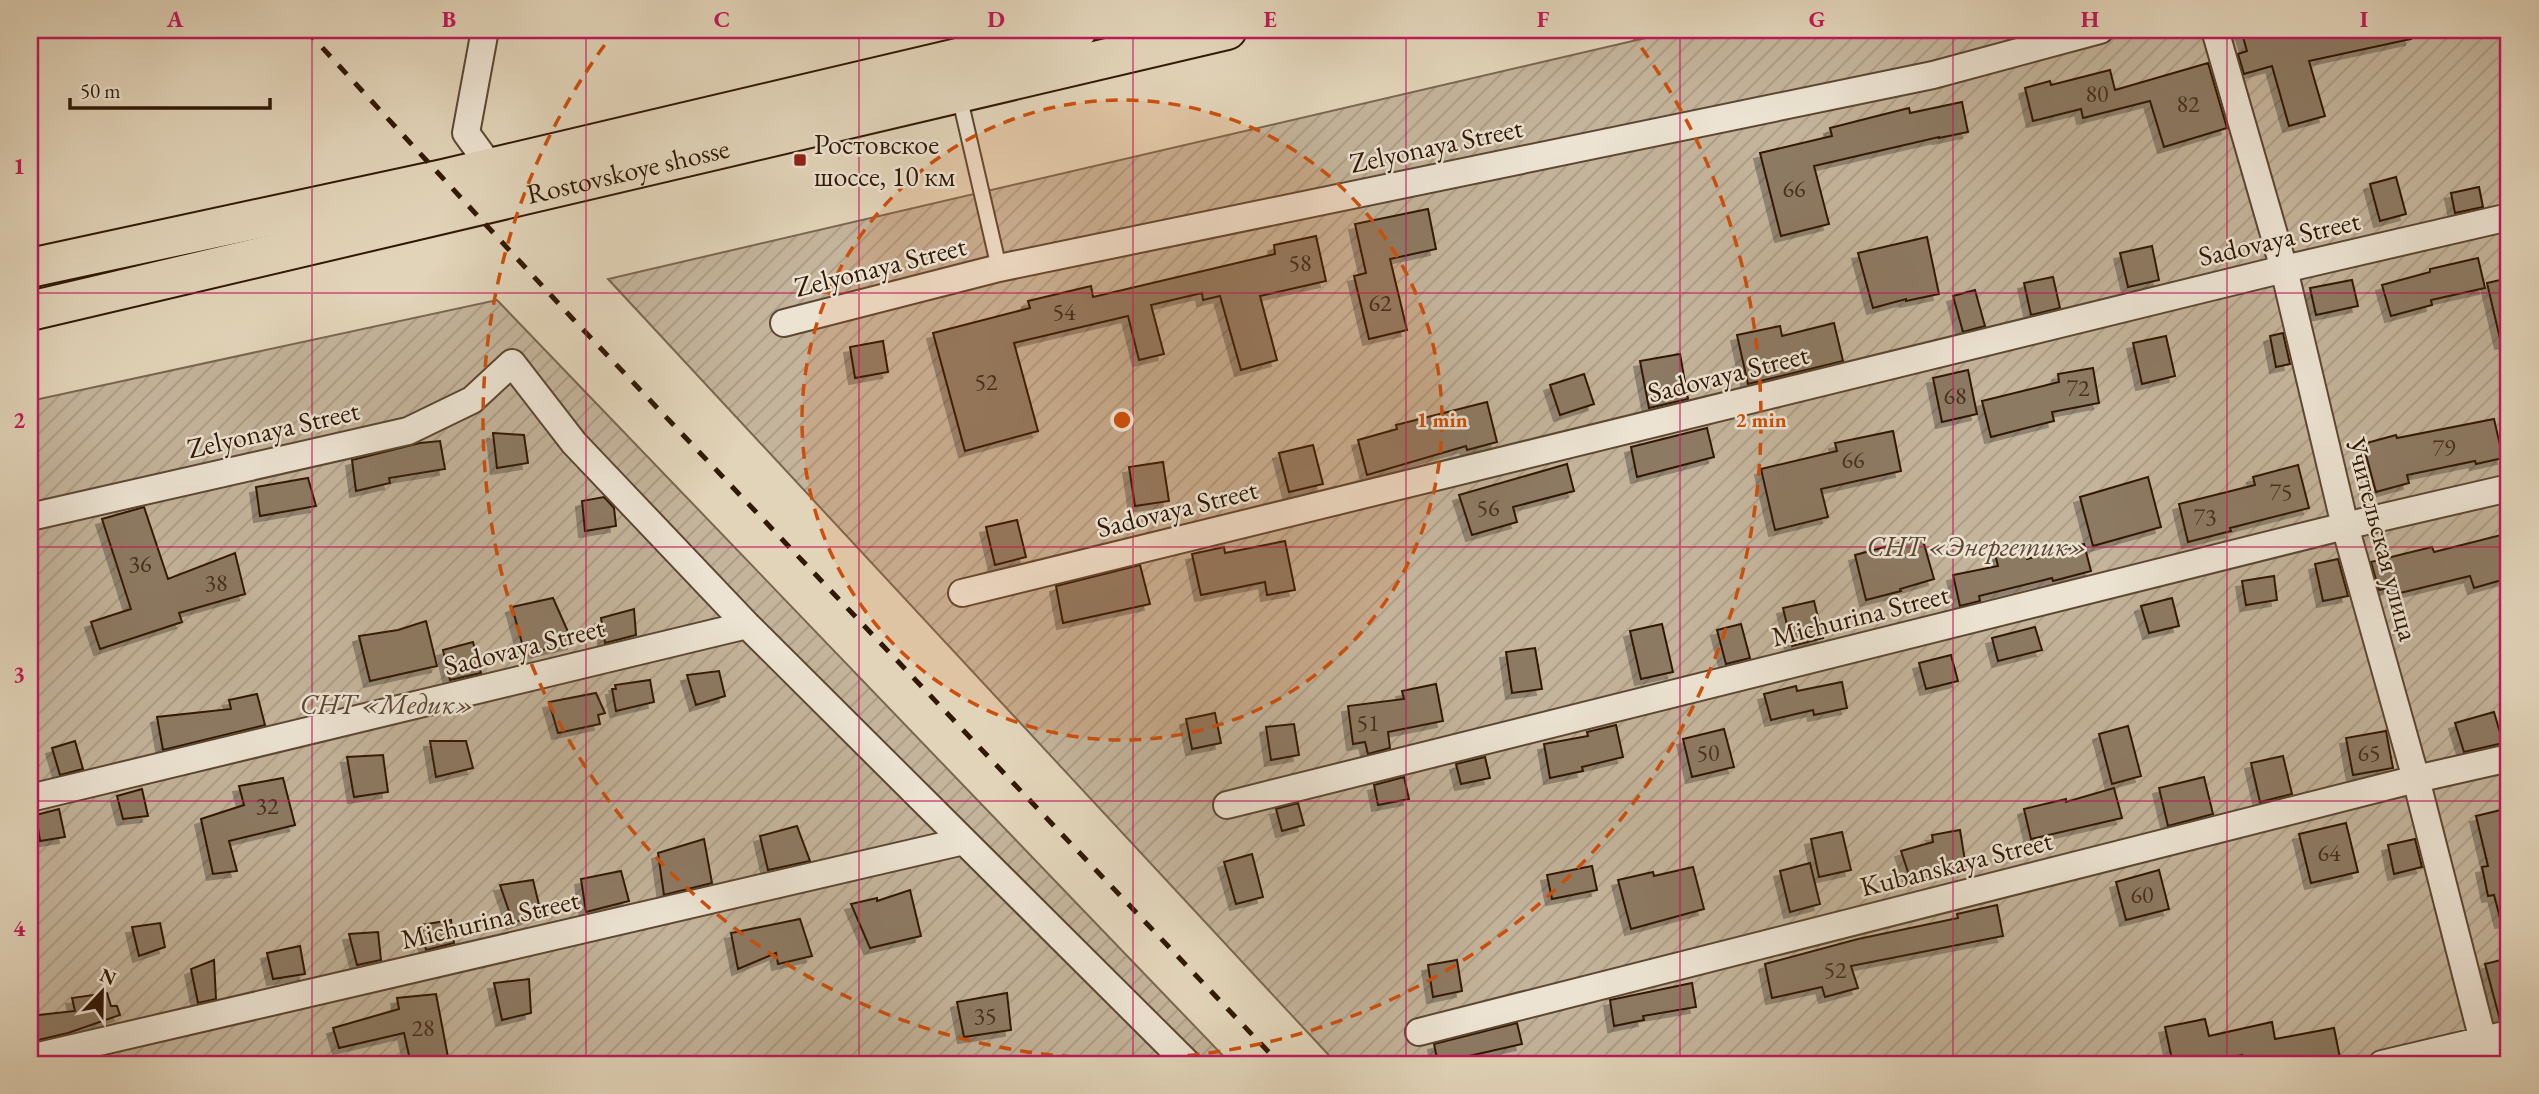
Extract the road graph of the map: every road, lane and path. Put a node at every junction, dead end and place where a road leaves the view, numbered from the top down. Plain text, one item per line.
1 (1077, 30) edge
2 (1227, 30) edge
3 (2100, 30) edge
4 (2215, 30) edge
5 (482, 32) edge
6 (958, 93) junction
7 (502, 182) junction
8 (2509, 217) edge
9 (30, 268) edge
10 (999, 268) junction
11 (2284, 269) junction
12 (30, 311) edge
13 (784, 323) dead end
14 (2509, 488) edge
15 (30, 517) edge
16 (2345, 526) junction
17 (962, 593) dead end
18 (747, 625) junction
19 (2509, 758) edge
20 (2416, 779) junction
21 (30, 798) edge
22 (1227, 805) dead end
23 (964, 841) junction
24 (1419, 1032) dead end
25 (2509, 1034) edge
26 (2486, 1052) edge
27 (30, 1058) edge
28 (1182, 1063) edge
29 (2382, 1064) edge

1 - 7 highway, Rostovskoye shosse
2 - 6 highway, Rostovskoye shosse
3 - 10 street, Zelyonaya Street
4 - 11 street, Учительская улица
5 - 7 street
6 - 7 highway, Rostovskoye shosse
6 - 10 lane
7 - 9 highway, Rostovskoye shosse
7 - 12 highway, Rostovskoye shosse
8 - 11 street, Sadovaya Street
10 - 13 street, Zelyonaya Street
11 - 16 street, Учительская улица
11 - 17 street, Sadovaya Street
14 - 16 street, Michurina Street
15 - 18 street, Zelyonaya Street
16 - 20 street, Учительская улица
16 - 22 street, Michurina Street
18 - 21 street, Sadovaya Street
18 - 23 street
19 - 20 street, Kubanskaya Street
20 - 24 street, Kubanskaya Street
20 - 26 street, Учительская улица
23 - 27 street, Michurina Street
23 - 28 street
25 - 26 street
26 - 29 street

